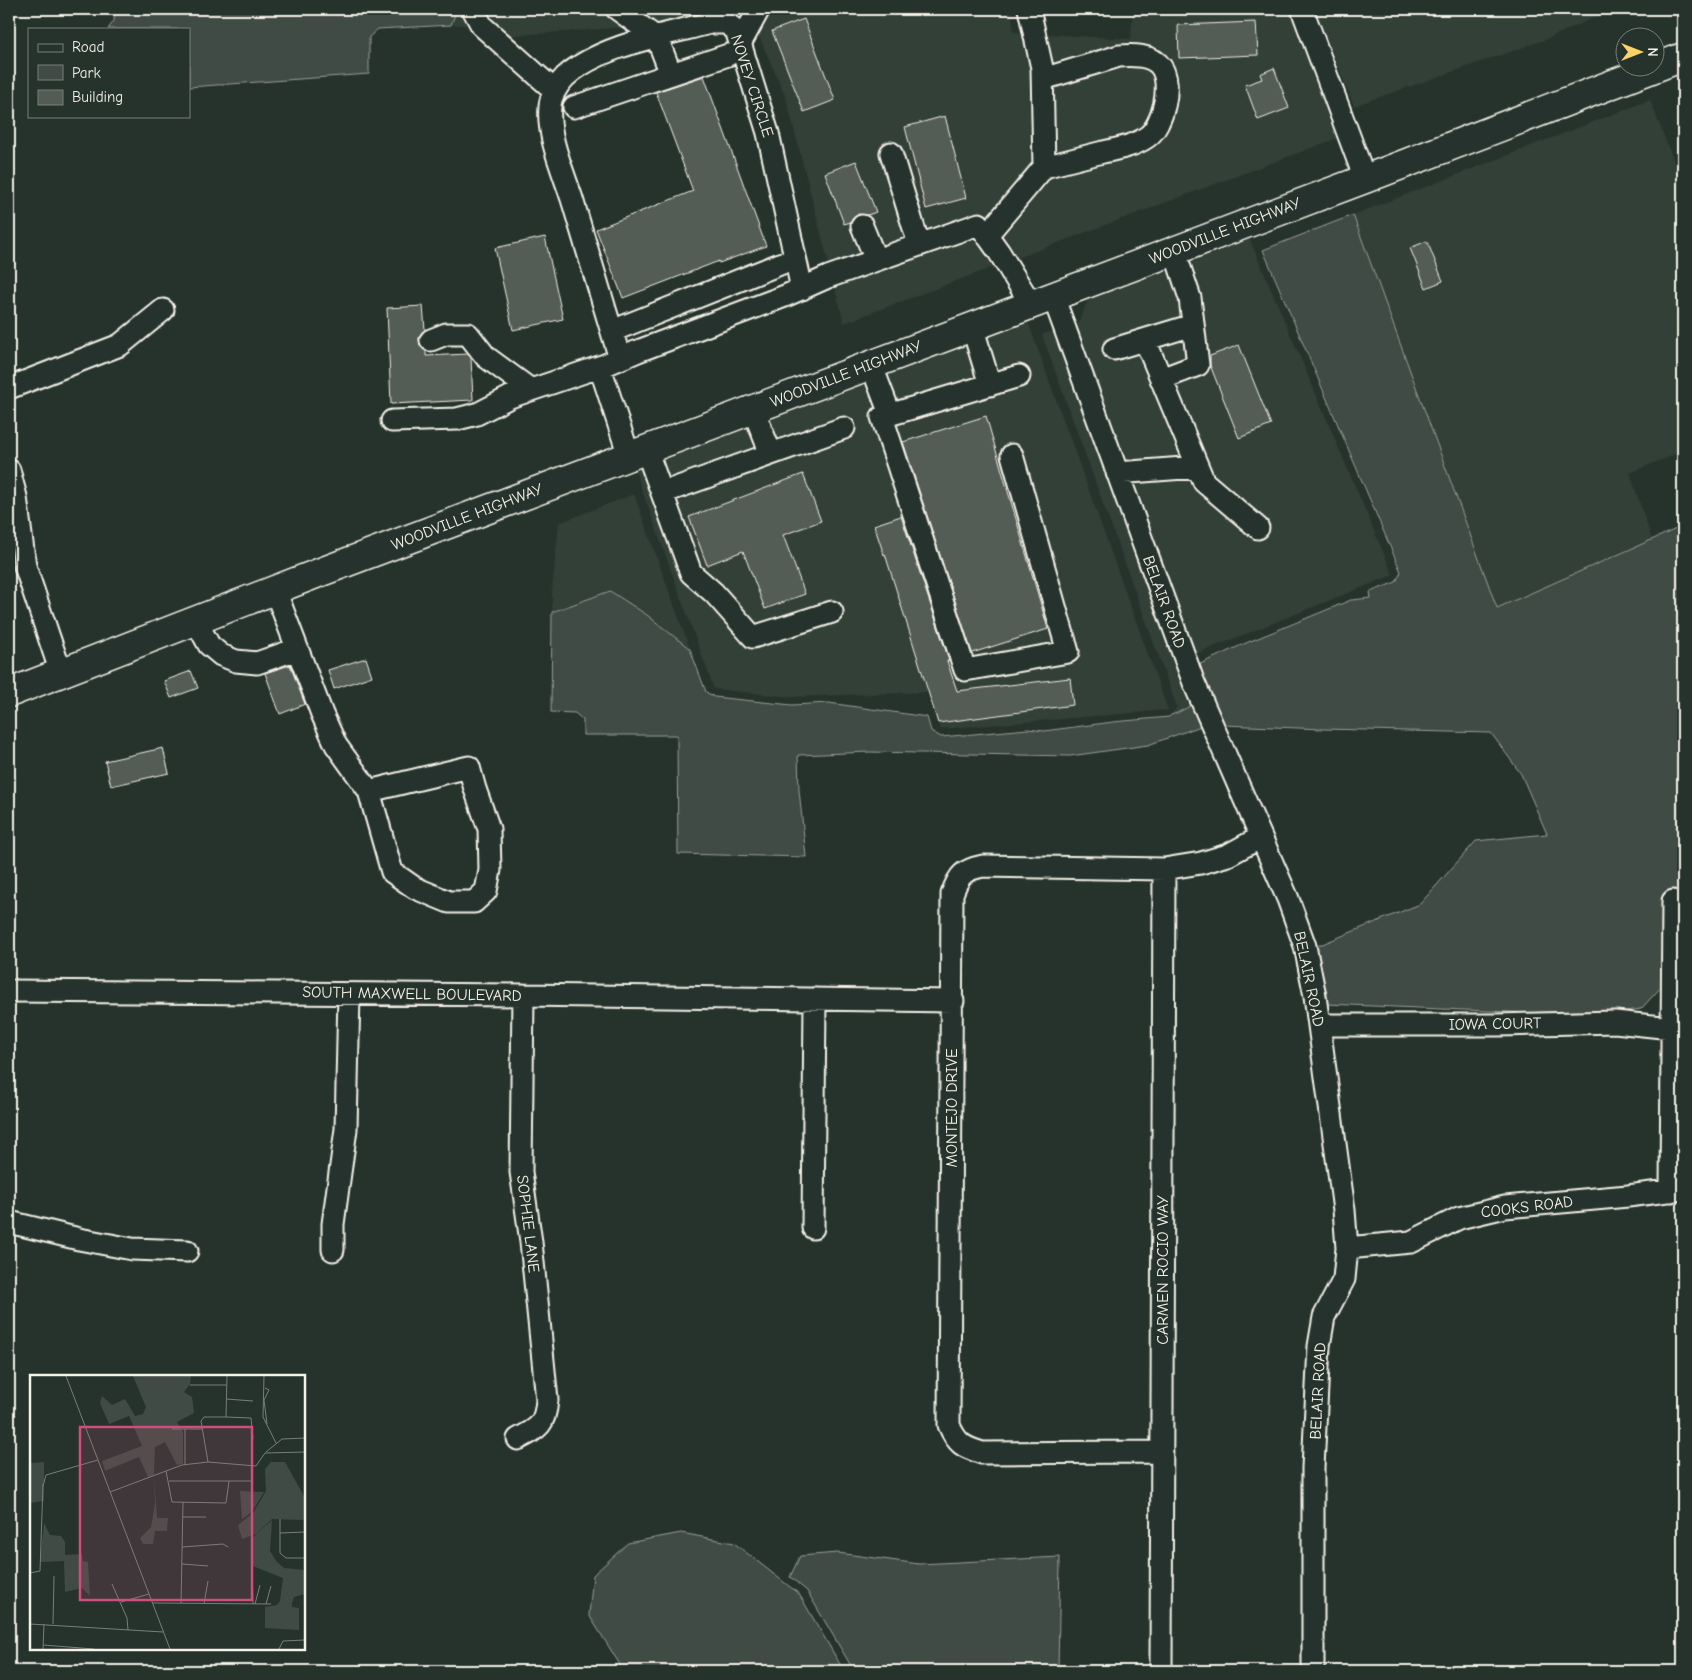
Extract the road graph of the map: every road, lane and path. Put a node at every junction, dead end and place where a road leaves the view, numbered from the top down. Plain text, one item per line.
1 (473, 9) edge
2 (617, 9) edge
3 (758, 9) edge
4 (1029, 9) edge
5 (1302, 9) edge
6 (736, 34) edge
7 (656, 38) junction
8 (1683, 57) edge
9 (671, 74) junction
10 (1043, 79) junction
11 (555, 91) junction
12 (574, 106) dead end
13 (891, 153) dead end
14 (1044, 167) junction
15 (1365, 179) junction
16 (862, 226) dead end
17 (987, 235) junction
18 (919, 245) junction
19 (1174, 250) junction
20 (795, 258) junction
21 (876, 260) junction
22 (740, 280) junction
23 (802, 289) junction
24 (1042, 300) junction
25 (751, 309) junction
26 (163, 310) dead end
27 (1193, 325) junction
28 (972, 326) junction
29 (612, 331) junction
30 (431, 340) dead end
31 (1145, 340) junction
32 (1114, 350) dead end
33 (620, 359) junction
34 (871, 364) junction
35 (600, 367) junction
36 (1019, 376) dead end
37 (1161, 379) junction
38 (990, 385) junction
39 (9, 388) edge
40 (530, 390) junction
41 (753, 409) junction
42 (890, 414) junction
43 (392, 421) dead end
44 (844, 428) dead end
45 (638, 452) junction
46 (771, 454) junction
47 (1012, 455) dead end
48 (1197, 467) junction
49 (9, 470) edge
50 (1117, 473) junction
51 (662, 494) junction
52 (1258, 528) dead end
53 (275, 590) junction
54 (832, 612) dead end
55 (196, 621) junction
56 (297, 649) junction
57 (61, 673) junction
58 (9, 693) edge
59 (370, 790) junction
60 (1261, 837) junction
61 (1164, 869) junction
62 (1673, 900) dead end
63 (9, 990) edge
64 (349, 994) junction
65 (523, 995) junction
66 (816, 999) junction
67 (953, 1001) junction
68 (1319, 1026) junction
69 (1671, 1028) junction
70 (1677, 1190) edge
71 (9, 1222) edge
72 (813, 1228) dead end
73 (1347, 1248) junction
74 (334, 1250) dead end
75 (187, 1251) dead end
76 (518, 1439) dead end
77 (1162, 1452) junction
78 (1161, 1671) edge
79 (1313, 1671) edge

1 - 11 street
2 - 7 street
3 - 6 street
4 - 10 street
5 - 15 street
6 - 7 street, NOVEY CIRCLE
6 - 9 street
6 - 20 street, NOVEY CIRCLE
7 - 9 street
7 - 11 street, NOVEY CIRCLE
8 - 15 main road, WOODVILLE HIGHWAY
9 - 12 street
10 - 14 street
10 - 14 street
11 - 29 street
13 - 18 street
14 - 17 street
15 - 19 main road, WOODVILLE HIGHWAY
16 - 21 street
17 - 18 street
17 - 24 street, BELAIR ROAD
18 - 21 street
19 - 24 main road, WOODVILLE HIGHWAY
19 - 27 street
20 - 22 street
20 - 23 street, NOVEY CIRCLE
21 - 23 street
22 - 25 street
22 - 29 street
23 - 25 street
24 - 28 main road, WOODVILLE HIGHWAY
24 - 50 street, BELAIR ROAD
25 - 33 street
26 - 39 street
27 - 31 street
27 - 37 street
28 - 34 main road, WOODVILLE HIGHWAY
28 - 38 street
29 - 33 street
30 - 40 street
31 - 32 street
31 - 37 street
33 - 35 street
34 - 41 main road, WOODVILLE HIGHWAY
34 - 42 street
35 - 40 street
35 - 45 street
36 - 38 street
37 - 48 street
38 - 42 street
40 - 43 street
41 - 45 main road, WOODVILLE HIGHWAY
41 - 46 street
42 - 47 street
44 - 46 street
45 - 51 street
45 - 53 main road, WOODVILLE HIGHWAY
46 - 51 street
48 - 50 street
48 - 52 street
49 - 57 street
50 - 60 street, BELAIR ROAD
51 - 54 street
53 - 55 main road, WOODVILLE HIGHWAY
53 - 56 street
55 - 56 street
55 - 57 main road, WOODVILLE HIGHWAY
56 - 59 street
57 - 58 main road, WOODVILLE HIGHWAY
59 - 59 street
60 - 61 street, MONTEJO DRIVE
60 - 68 street, BELAIR ROAD
61 - 67 street, MONTEJO DRIVE
61 - 77 street, CARMEN ROCIO WAY
62 - 69 street
63 - 64 street, SOUTH MAXWELL BOULEVARD
64 - 65 street, SOUTH MAXWELL BOULEVARD
64 - 74 street
65 - 66 street, SOUTH MAXWELL BOULEVARD
65 - 76 street, SOPHIE LANE
66 - 67 street, SOUTH MAXWELL BOULEVARD
66 - 72 street
67 - 77 street, MONTEJO DRIVE
68 - 69 street, IOWA COURT
68 - 73 street, BELAIR ROAD
69 - 70 street
70 - 73 street, COOKS ROAD
71 - 75 street
73 - 79 street, BELAIR ROAD
77 - 78 street, CARMEN ROCIO WAY

